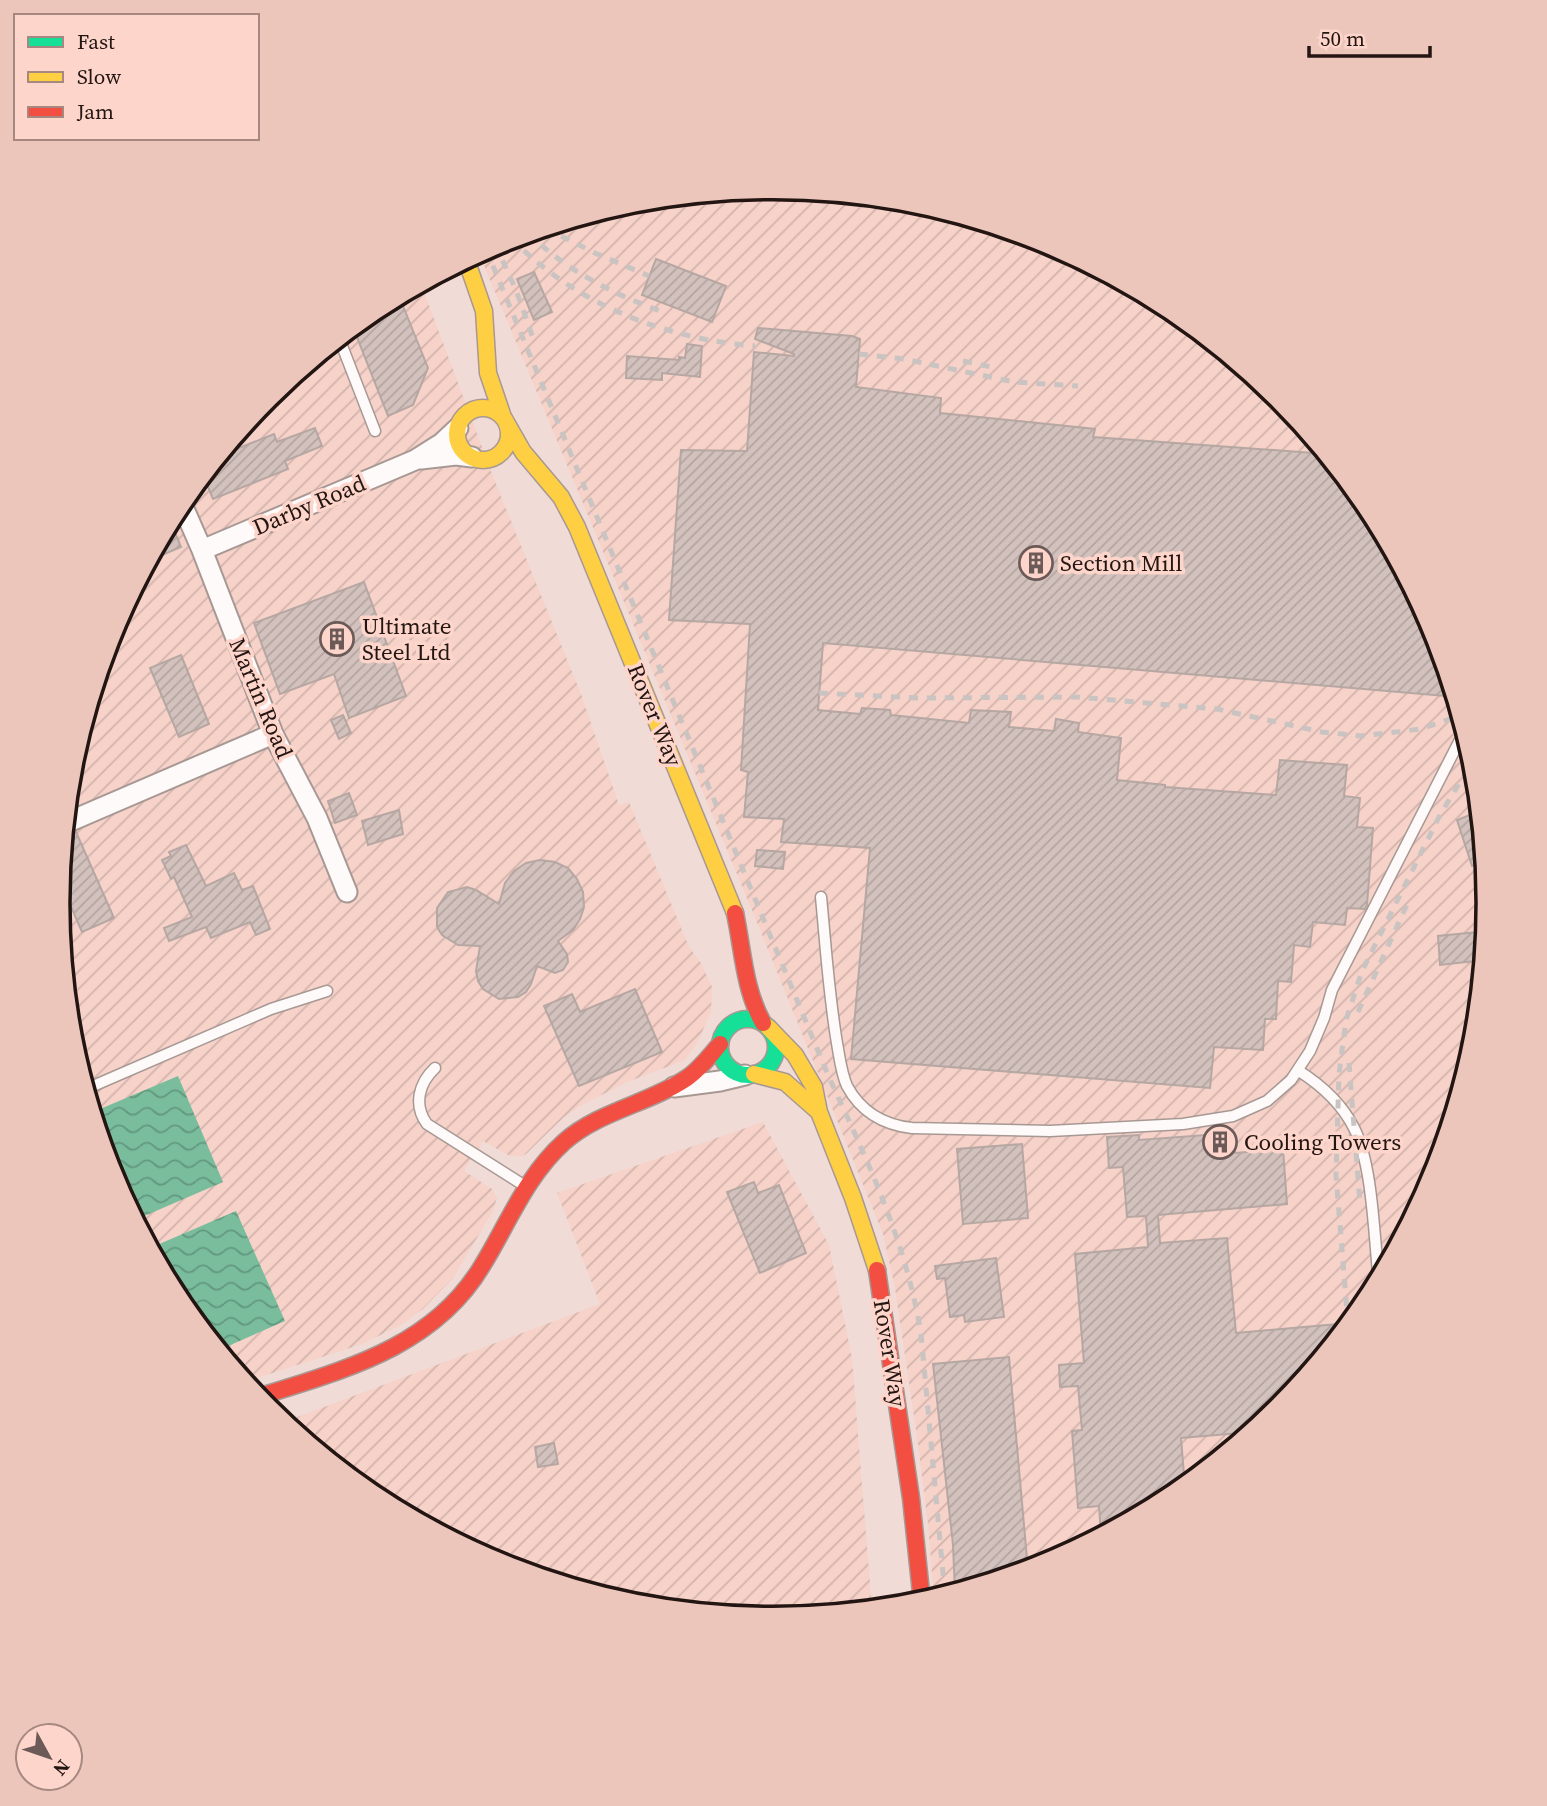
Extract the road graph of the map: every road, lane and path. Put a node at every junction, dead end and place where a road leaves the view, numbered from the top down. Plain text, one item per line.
1 (470, 268) edge
2 (343, 347) edge
3 (486, 356) junction
4 (505, 421) junction
5 (460, 424) junction
6 (375, 431) dead end
7 (481, 458) junction
8 (415, 460) junction
9 (544, 478) junction
10 (187, 515) edge
11 (202, 550) junction
12 (273, 734) junction
13 (1458, 744) edge
14 (75, 819) edge
15 (347, 892) dead end
16 (821, 897) dead end
17 (742, 963) junction
18 (327, 991) dead end
19 (734, 991) dead end
20 (731, 1008) dead end
21 (766, 1025) junction
22 (723, 1037) junction
23 (435, 1068) dead end
24 (1298, 1071) junction
25 (749, 1074) junction
26 (94, 1085) edge
27 (669, 1088) junction
28 (820, 1112) junction
29 (526, 1187) junction
30 (1377, 1264) edge
31 (270, 1393) edge
32 (921, 1591) edge

1 - 3 street, Rover Way
2 - 6 lane
3 - 4 street, Rover Way
3 - 5 street, Rover Way
4 - 5 street
4 - 7 street
4 - 9 street, Rover Way
5 - 7 street
5 - 8 street, Darby Road
7 - 8 street, Darby Road
7 - 9 street, Rover Way
8 - 11 street, Darby Road
9 - 17 street, Rover Way
10 - 11 street, Martin Road
11 - 12 street, Martin Road
12 - 14 street
12 - 15 street, Martin Road
13 - 24 lane
16 - 24 lane
17 - 19 street, Rover Way
17 - 21 street, Rover Way
18 - 26 lane
20 - 22 street
21 - 22 street
21 - 25 street
21 - 28 street, Rover Way
22 - 25 street
22 - 27 street
23 - 29 lane
24 - 30 lane
25 - 27 street
25 - 28 street, Rover Way
27 - 29 street
28 - 32 street, Rover Way
29 - 31 street

